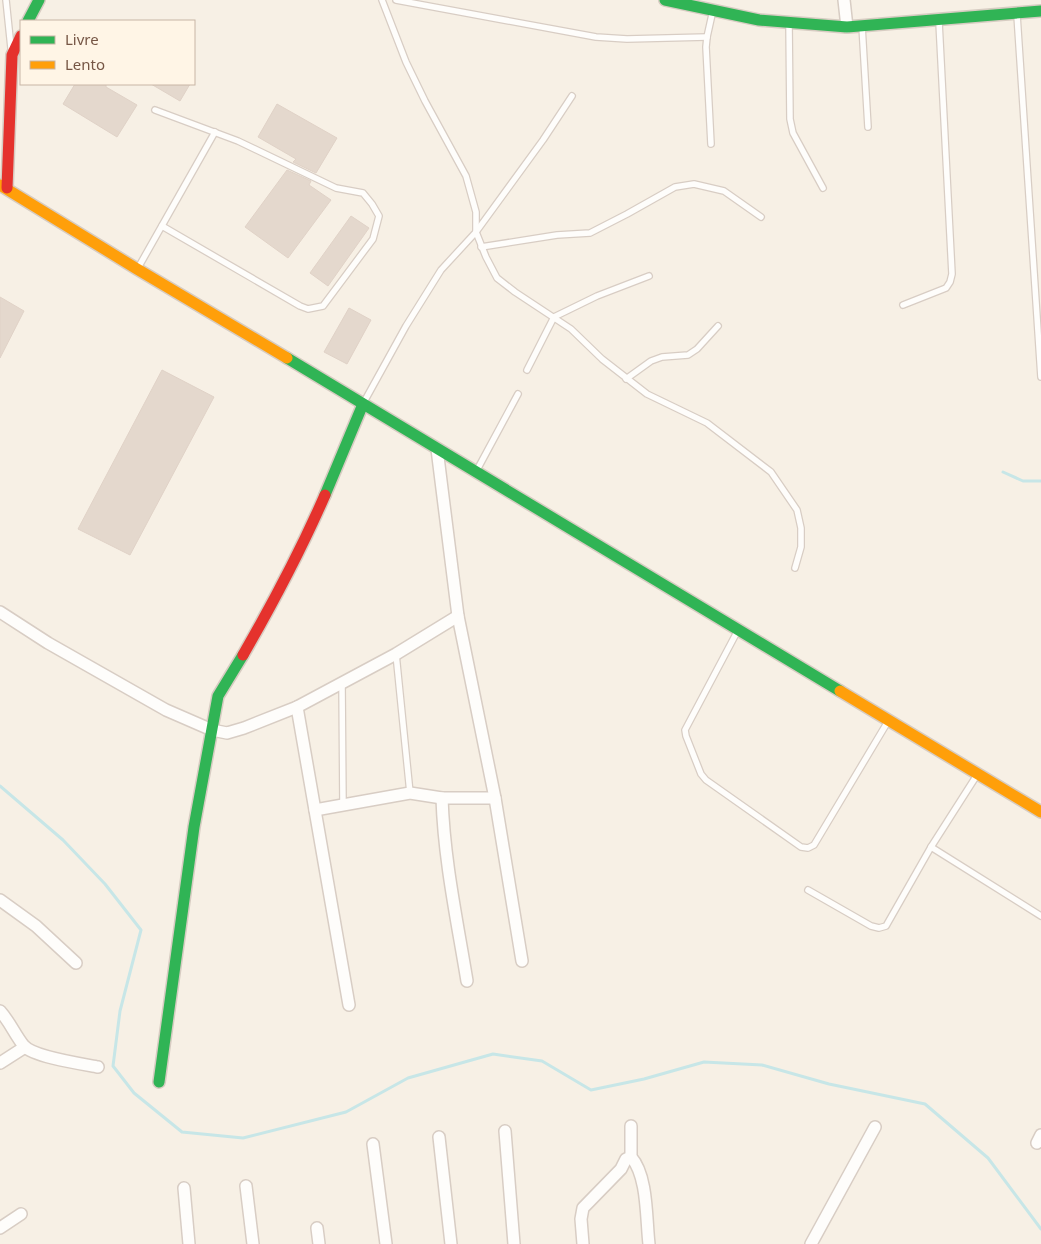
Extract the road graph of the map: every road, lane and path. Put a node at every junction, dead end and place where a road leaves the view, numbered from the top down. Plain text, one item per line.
1 (6, 0) edge
2 (39, 0) edge
3 (382, 0) edge
4 (396, 0) edge
5 (665, 0) edge
6 (844, 0) edge
7 (713, 10) junction
8 (1041, 11) edge
9 (1017, 13) junction
10 (939, 19) junction
11 (29, 20) edge
12 (789, 22) junction
13 (862, 26) junction
14 (848, 27) junction
15 (706, 37) junction
16 (20, 38) edge
17 (12, 54) junction
18 (572, 96) dead end
19 (155, 110) dead end
20 (868, 127) dead end
21 (214, 132) junction
22 (711, 144) dead end
23 (4, 186) edge
24 (823, 188) dead end
25 (761, 217) dead end
26 (162, 226) junction
27 (476, 232) junction
28 (482, 246) junction
29 (137, 269) junction
30 (650, 276) dead end
31 (903, 305) dead end
32 (554, 317) junction
33 (718, 326) dead end
34 (527, 370) dead end
35 (1041, 376) edge
36 (626, 379) junction
37 (518, 394) dead end
38 (363, 404) junction
39 (437, 449) junction
40 (476, 472) junction
41 (795, 568) dead end
42 (0, 612) edge
43 (458, 616) junction
44 (738, 630) junction
45 (396, 654) junction
46 (342, 683) junction
47 (297, 707) junction
48 (889, 720) junction
49 (212, 730) junction
50 (978, 774) junction
51 (410, 793) junction
52 (442, 798) junction
53 (495, 798) junction
54 (343, 805) junction
55 (315, 810) junction
56 (1041, 812) edge
57 (931, 846) junction
58 (808, 890) dead end
59 (0, 900) edge
60 (1041, 916) edge
61 (522, 961) dead end
62 (76, 963) dead end
63 (468, 981) dead end
64 (349, 1005) dead end
65 (0, 1011) edge
66 (25, 1048) junction
67 (0, 1063) edge
68 (98, 1068) dead end
69 (159, 1082) dead end
70 (631, 1126) dead end
71 (875, 1127) dead end
72 (505, 1131) dead end
73 (439, 1137) dead end
74 (373, 1144) dead end
75 (631, 1157) junction
76 (246, 1186) dead end
77 (184, 1188) dead end
78 (21, 1214) dead end
79 (0, 1228) edge
80 (317, 1228) dead end
81 (189, 1244) edge
82 (252, 1244) edge
83 (319, 1244) edge
84 (386, 1244) edge
85 (451, 1244) edge
86 (514, 1244) edge
87 (583, 1244) edge
88 (649, 1244) edge
89 (812, 1244) edge

1 - 17 lane
2 - 11 street
3 - 27 lane
4 - 15 lane
5 - 7 street
6 - 14 street
7 - 12 street
7 - 15 lane
8 - 9 street
9 - 10 street
9 - 35 lane
10 - 13 street
10 - 31 lane
12 - 14 street
12 - 24 lane
13 - 14 street
13 - 20 lane
15 - 22 lane
16 - 17 street
17 - 23 street
18 - 27 lane
19 - 21 lane
21 - 26 lane
21 - 26 lane
23 - 29 street
25 - 28 lane
26 - 29 lane
27 - 28 lane
27 - 38 lane
28 - 32 lane
29 - 38 street
30 - 32 lane
32 - 34 lane
32 - 36 lane
33 - 36 lane
36 - 41 lane
37 - 40 lane
38 - 39 street
38 - 49 street
39 - 40 street
39 - 43 street
40 - 44 street
42 - 49 street
43 - 45 street
43 - 53 street
44 - 48 street
44 - 48 lane
45 - 46 street
45 - 51 lane
46 - 47 street
46 - 54 lane
47 - 49 street
47 - 55 street
48 - 50 street
49 - 69 street
50 - 56 street
50 - 57 lane
51 - 52 street
51 - 54 street
52 - 53 street
52 - 63 street
53 - 61 street
54 - 55 street
55 - 64 street
57 - 58 lane
57 - 60 lane
59 - 62 street
65 - 66 street
66 - 67 street
66 - 68 street
70 - 75 street
71 - 89 street
72 - 86 street
73 - 85 street
74 - 84 street
75 - 87 street
75 - 88 street
76 - 82 street
77 - 81 street
78 - 79 street
80 - 83 street

